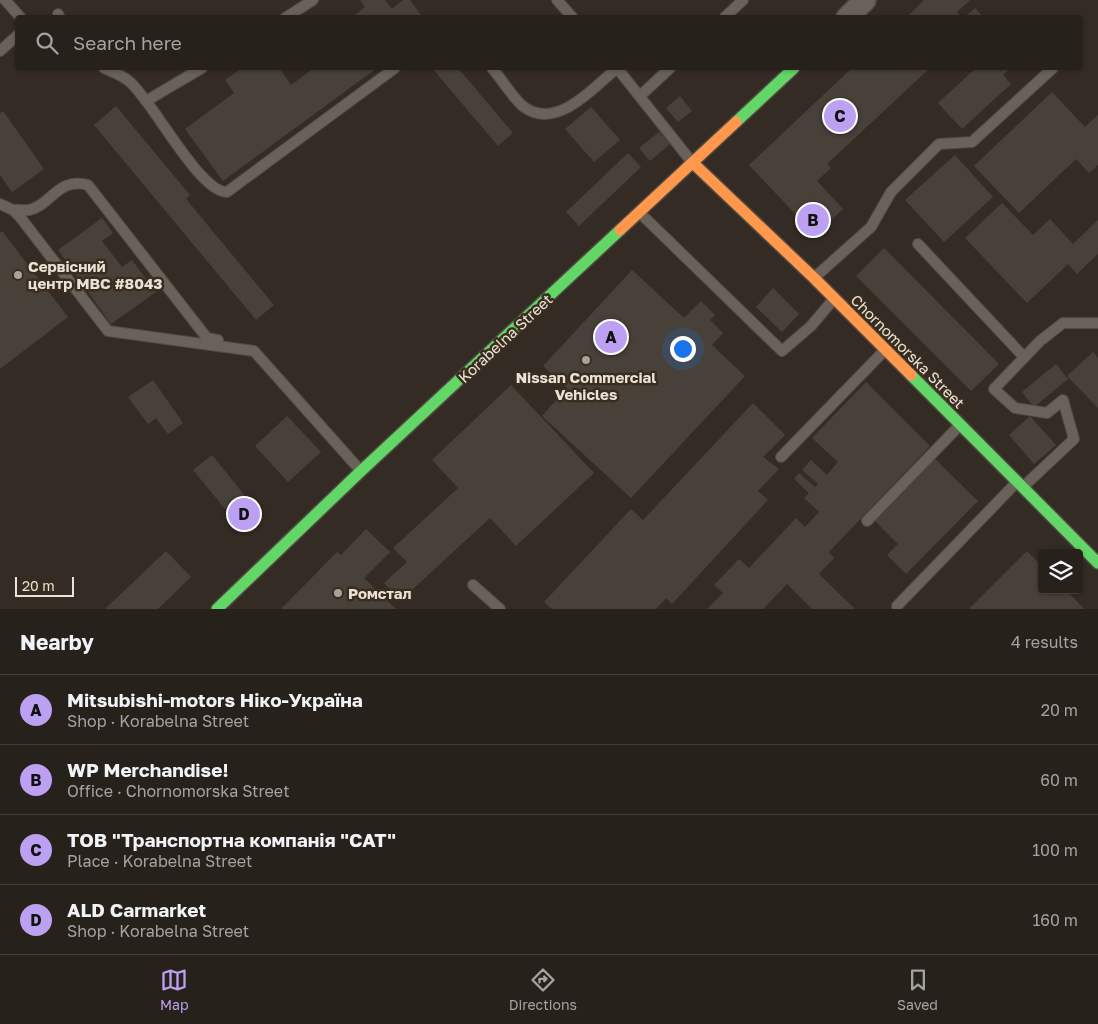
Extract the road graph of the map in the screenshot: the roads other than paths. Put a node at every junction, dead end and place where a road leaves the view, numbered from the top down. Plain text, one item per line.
1 (5, 0) edge
2 (313, 0) edge
3 (558, 0) edge
4 (743, 0) edge
5 (865, 0) edge
6 (18, 15) edge
7 (290, 15) edge
8 (570, 15) edge
9 (727, 15) edge
10 (850, 15) edge
11 (15, 38) edge
12 (0, 51) edge
13 (108, 70) edge
14 (199, 70) edge
15 (392, 70) edge
16 (494, 70) edge
17 (615, 70) edge
18 (619, 70) edge
19 (668, 70) edge
20 (792, 70) edge
21 (1051, 70) edge
22 (640, 96) junction
23 (146, 101) junction
24 (693, 163) junction
25 (0, 204) edge
26 (14, 210) junction
27 (640, 213) junction
28 (918, 244) dead end
29 (814, 278) junction
30 (834, 298) junction
31 (1098, 323) edge
32 (885, 349) junction
33 (254, 351) junction
34 (1024, 357) junction
35 (960, 425) junction
36 (782, 458) dead end
37 (361, 471) junction
38 (1020, 485) junction
39 (867, 521) dead end
40 (1098, 563) edge
41 (473, 585) dead end
42 (897, 606) dead end
43 (217, 609) edge
44 (500, 609) edge

1 - 6 lane
2 - 7 lane
3 - 8 lane
4 - 9 lane
5 - 10 street
11 - 12 lane
13 - 23 lane
14 - 23 lane
15 - 23 lane
16 - 17 lane
18 - 22 lane
19 - 22 lane
20 - 24 street, Korabelna Street
21 - 29 lane
22 - 24 lane
24 - 27 street, Korabelna Street
24 - 29 street, Chornomorska Street
25 - 26 lane
26 - 33 lane
26 - 33 lane
27 - 30 lane
27 - 37 street, Korabelna Street
28 - 34 lane
29 - 30 street, Chornomorska Street
30 - 32 street, Chornomorska Street
31 - 34 lane
32 - 35 street, Chornomorska Street
32 - 36 lane
33 - 37 lane
34 - 38 lane
35 - 38 street, Chornomorska Street
35 - 39 lane
37 - 43 street, Korabelna Street
38 - 40 street, Chornomorska Street
38 - 42 lane
41 - 44 lane

